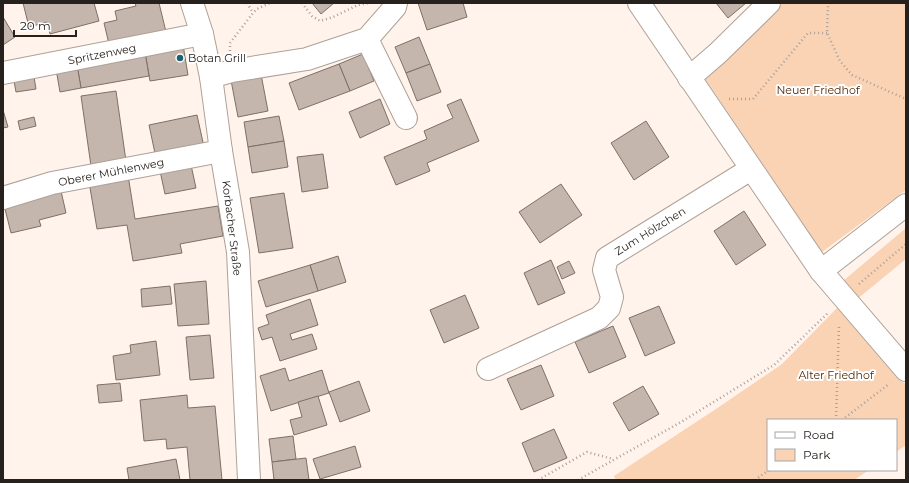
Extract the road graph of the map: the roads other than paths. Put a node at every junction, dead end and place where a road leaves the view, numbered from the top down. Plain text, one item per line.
1 (192, 3) edge
2 (396, 3) edge
3 (639, 3) edge
4 (769, 3) edge
5 (202, 34) junction
6 (367, 38) junction
7 (3, 73) edge
8 (211, 76) junction
9 (689, 78) junction
10 (406, 118) dead end
11 (221, 151) junction
12 (751, 169) junction
13 (3, 198) edge
14 (906, 205) edge
15 (821, 270) junction
16 (488, 369) dead end
17 (906, 370) edge
18 (249, 480) edge

1 - 5 street, Korbacher Straße
2 - 6 street
3 - 9 street
4 - 9 street
5 - 7 street, Spritzenweg
5 - 8 street, Korbacher Straße
6 - 8 street
6 - 10 street
8 - 11 street, Korbacher Straße
9 - 12 street
11 - 13 street, Oberer Mühlenweg
11 - 18 street, Korbacher Straße
12 - 15 street
12 - 16 street, Zum Hölzchen
14 - 15 street
15 - 17 street

